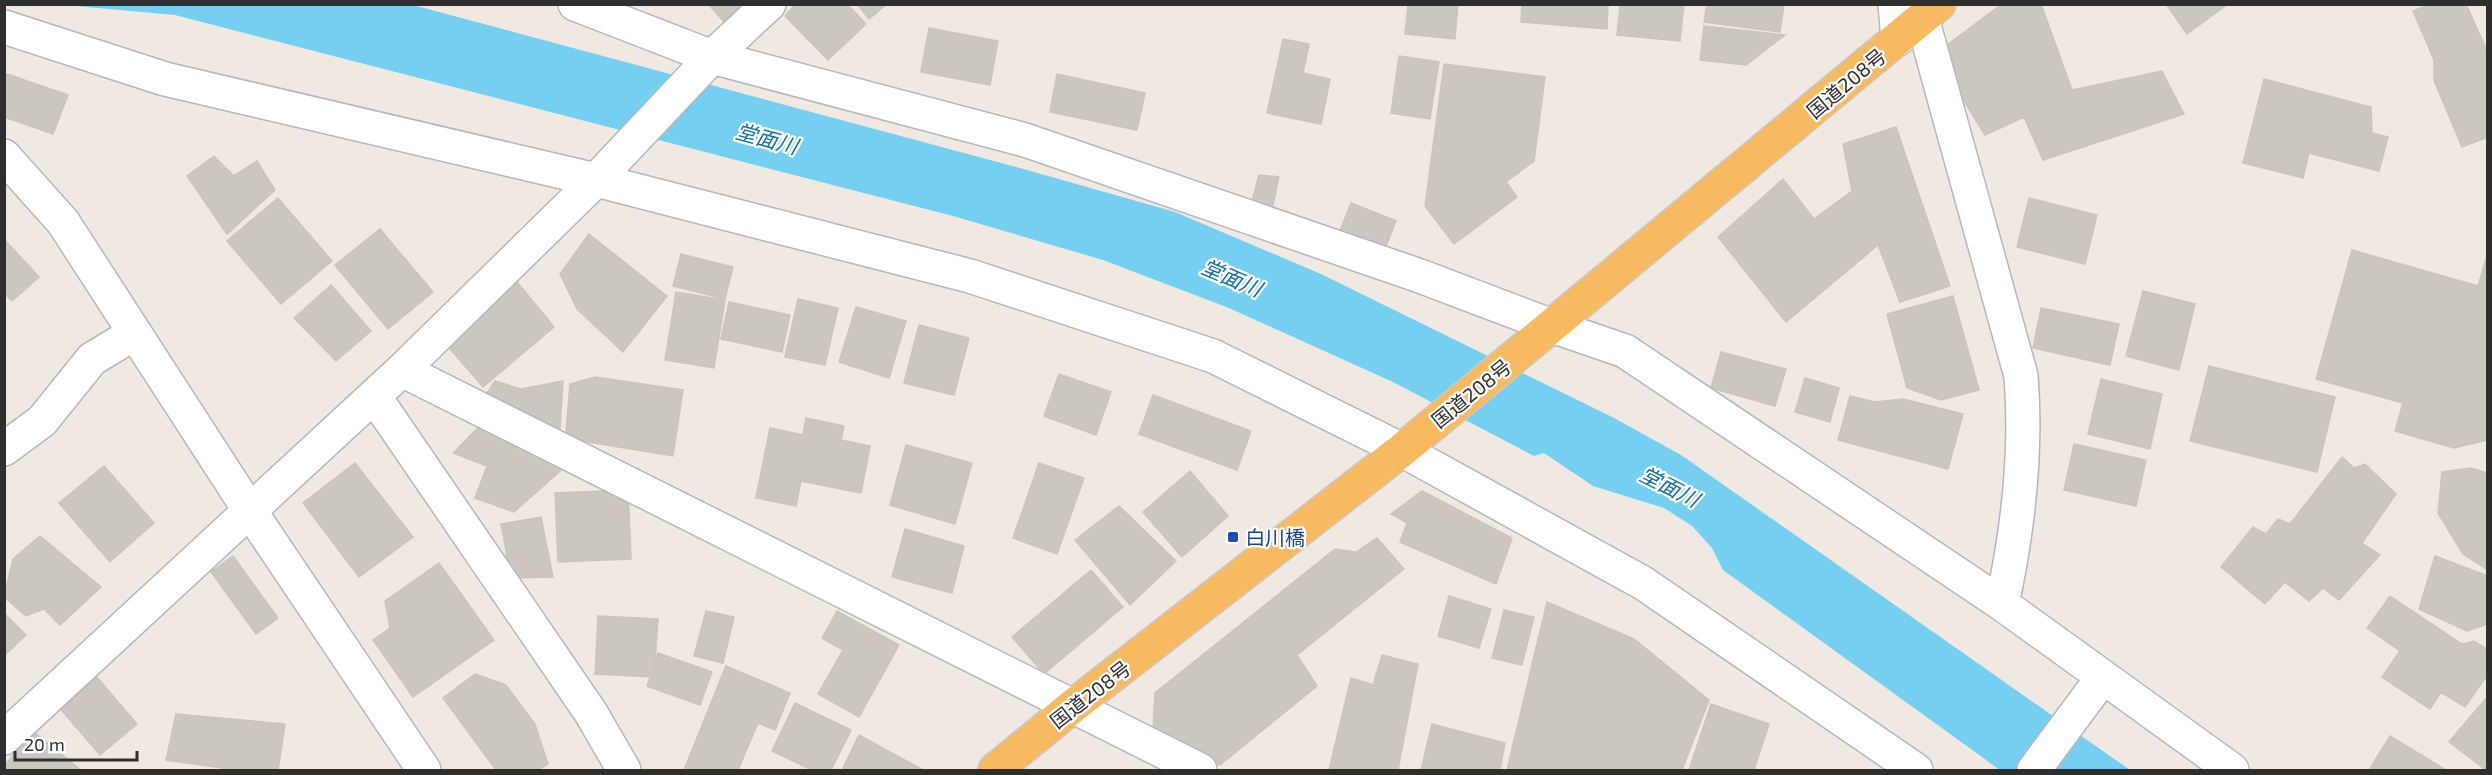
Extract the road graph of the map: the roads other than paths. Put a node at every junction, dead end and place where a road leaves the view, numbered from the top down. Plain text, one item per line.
1 (575, 4) edge
2 (769, 4) edge
3 (1919, 9) edge
4 (4, 27) edge
5 (712, 57) junction
6 (4, 156) edge
7 (596, 180) junction
8 (1552, 326) junction
9 (135, 333) junction
10 (402, 370) junction
11 (374, 396) junction
12 (4, 449) edge
13 (1402, 450) junction
14 (250, 511) junction
15 (2002, 604) junction
16 (2103, 677) junction
17 (1073, 706) junction
18 (4, 738) edge
19 (424, 771) edge
20 (624, 771) edge
21 (995, 771) edge
22 (1200, 771) edge
23 (1916, 771) edge
24 (2034, 771) edge
25 (2232, 771) edge

1 - 5 street
2 - 5 street
3 - 8 highway, 国道208号
3 - 15 street
4 - 7 street
5 - 7 street
5 - 8 street
6 - 9 street
7 - 10 street
7 - 13 street
8 - 13 highway, 国道208号
8 - 15 street
9 - 12 street
9 - 14 street
10 - 11 street
10 - 17 street
11 - 14 street
11 - 20 street
13 - 17 highway, 国道208号
13 - 23 street
14 - 18 street
14 - 19 street
15 - 16 street
16 - 24 street
16 - 25 street
17 - 21 highway, 国道208号
17 - 22 street

